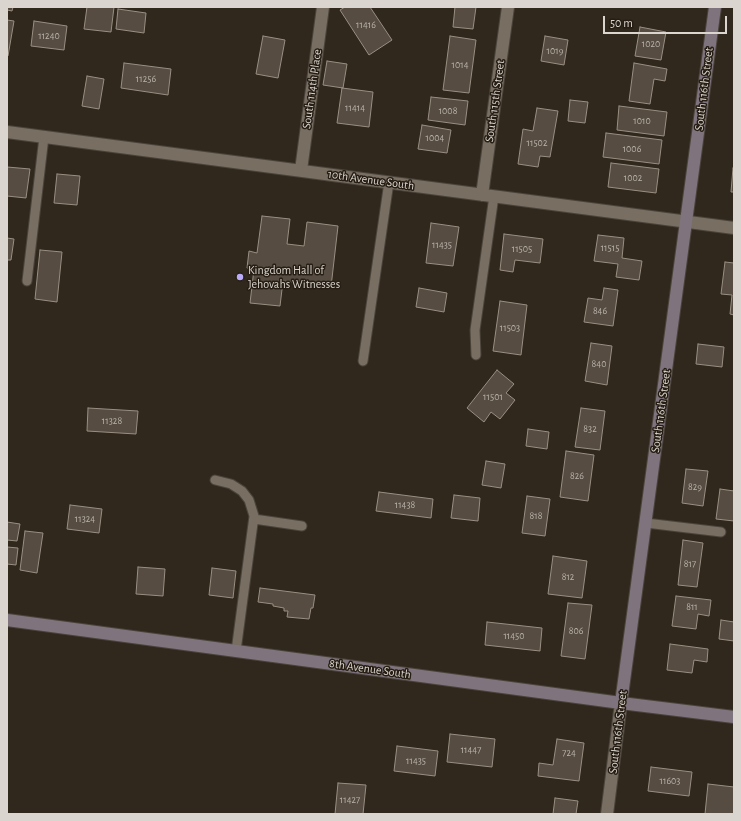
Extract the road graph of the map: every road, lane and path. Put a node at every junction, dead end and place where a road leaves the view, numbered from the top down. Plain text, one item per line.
1 (323, 7) edge
2 (508, 7) edge
3 (715, 7) edge
4 (7, 132) edge
5 (44, 137) junction
6 (301, 170) junction
7 (389, 182) junction
8 (488, 196) junction
9 (687, 222) junction
10 (734, 228) edge
11 (27, 281) dead end
12 (476, 355) dead end
13 (363, 361) dead end
14 (215, 480) dead end
15 (254, 519) junction
16 (646, 523) junction
17 (302, 526) dead end
18 (721, 532) dead end
19 (7, 620) edge
20 (236, 651) junction
21 (621, 703) junction
22 (734, 717) edge
23 (607, 814) edge

1 - 6 street, South 114th Place
2 - 8 street, South 115th Street
3 - 9 street, South 116th Street
4 - 5 street, 10th Avenue South
5 - 6 street, 10th Avenue South
5 - 11 lane
6 - 7 street, 10th Avenue South
7 - 8 street, 10th Avenue South
7 - 13 lane
8 - 9 street, 10th Avenue South
8 - 12 lane, South 115th Street
9 - 10 street, 10th Avenue South
9 - 16 street, South 116th Street
14 - 15 lane
15 - 17 lane
15 - 20 lane
16 - 18 lane
16 - 21 street, South 116th Street
19 - 20 street, 8th Avenue South
20 - 21 street, 8th Avenue South
21 - 22 street, 8th Avenue South
21 - 23 street, South 116th Street

